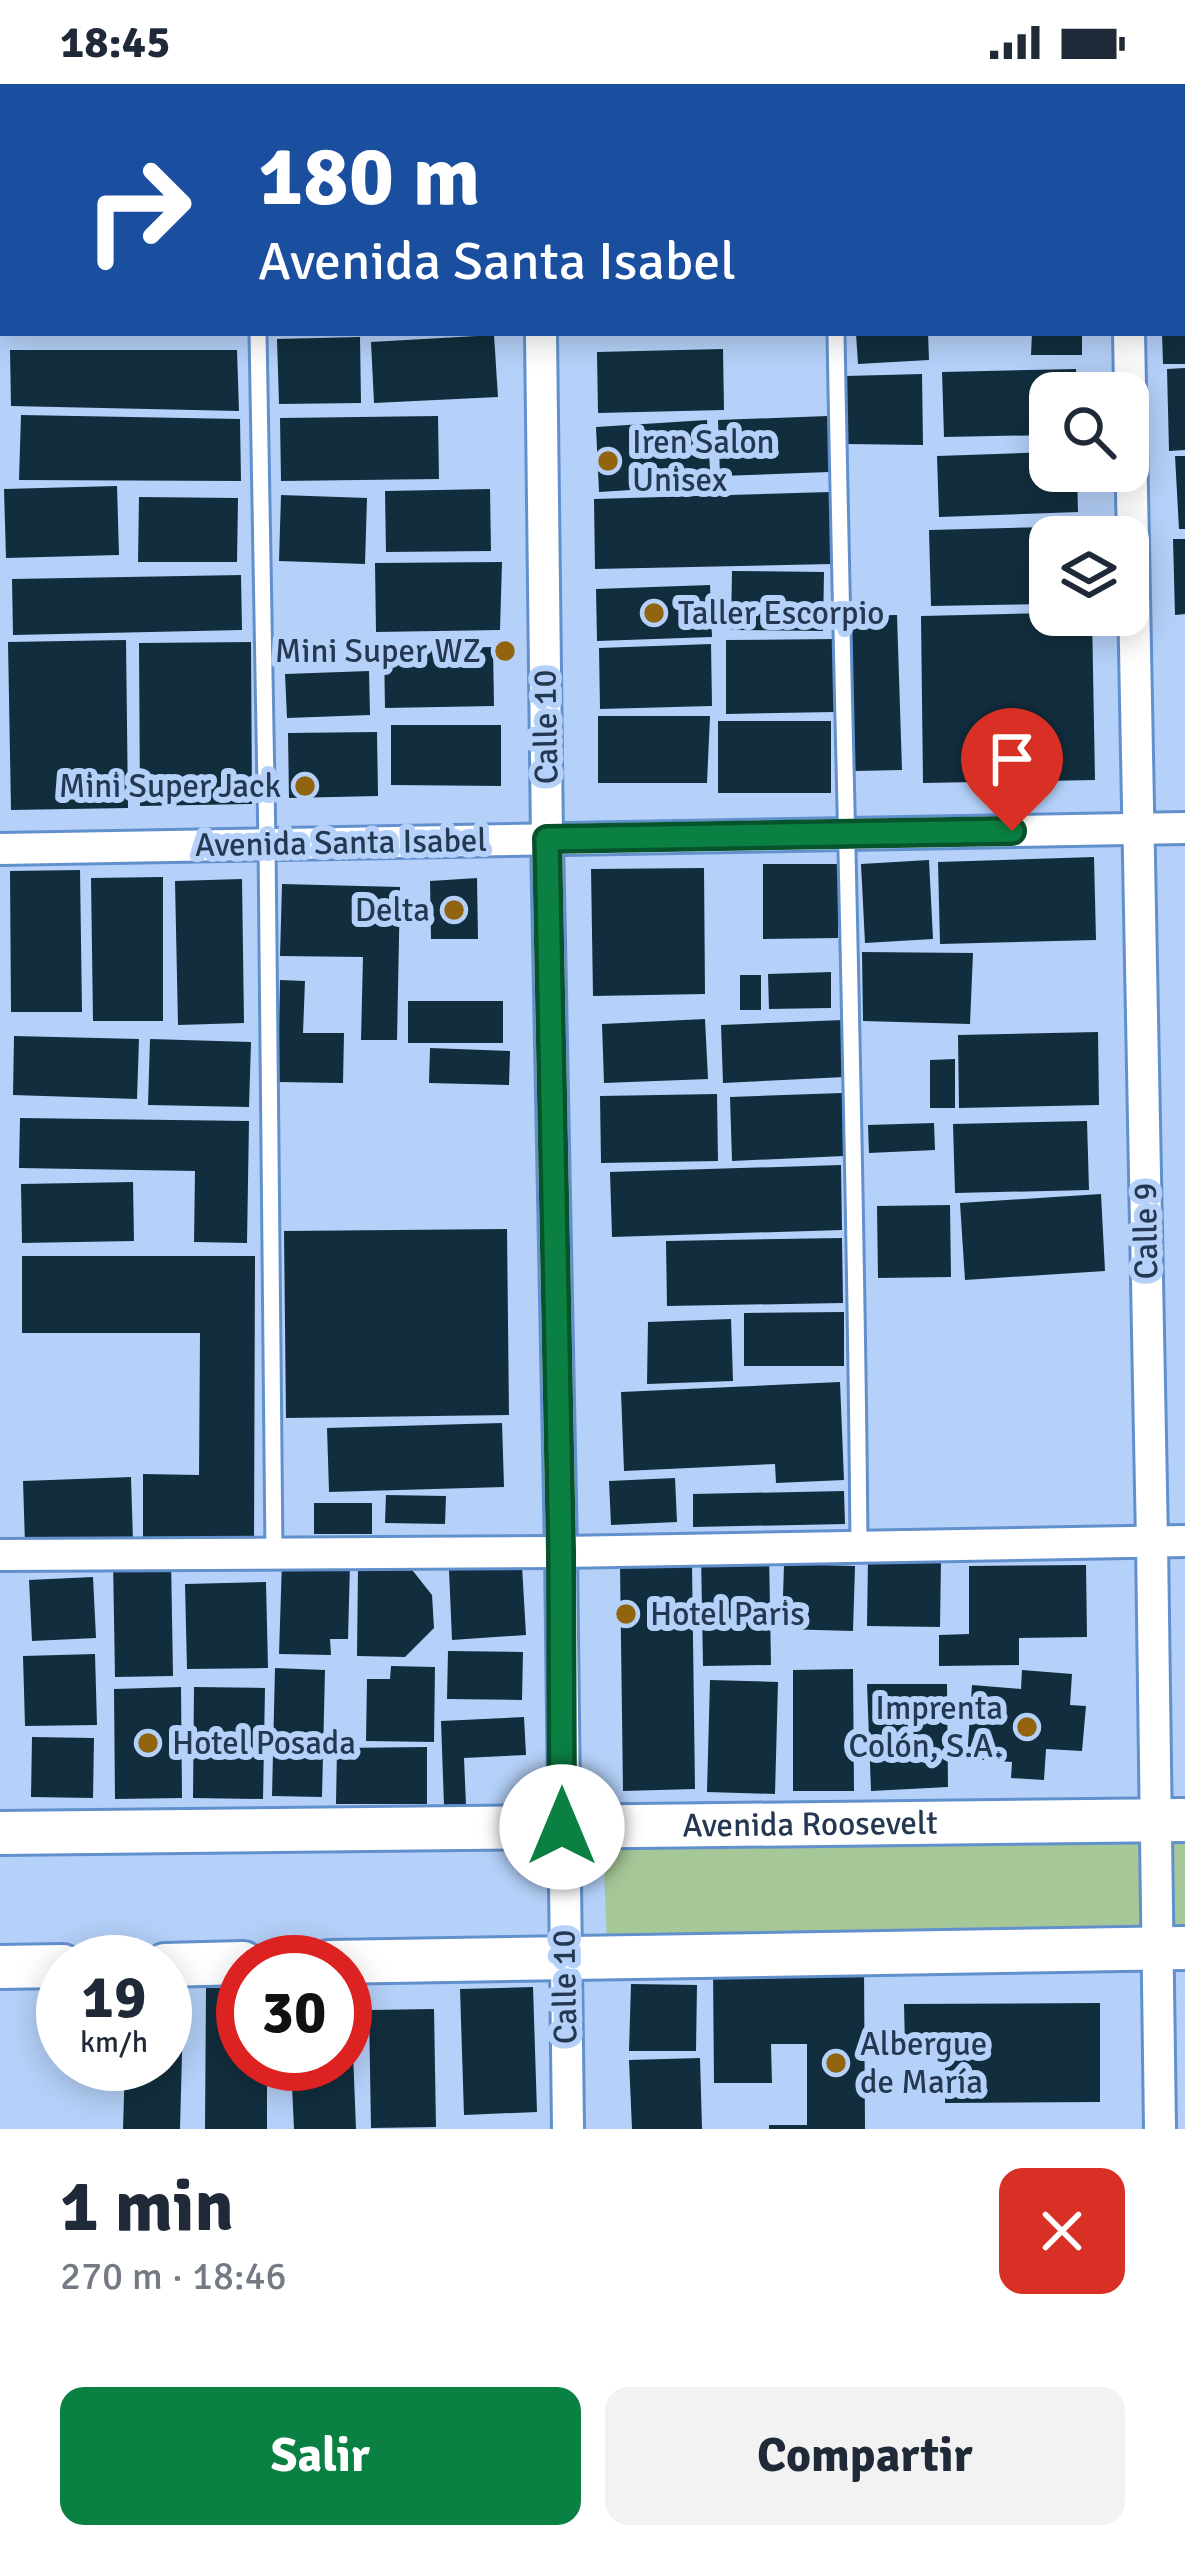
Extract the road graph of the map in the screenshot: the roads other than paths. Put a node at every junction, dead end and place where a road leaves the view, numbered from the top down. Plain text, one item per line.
1 (258, 336) edge
2 (541, 336) edge
3 (836, 336) edge
4 (1129, 336) edge
5 (1185, 828) edge
6 (1137, 829) junction
7 (845, 834) junction
8 (547, 839) junction
9 (267, 844) junction
10 (0, 849) edge
11 (1185, 1541) edge
12 (1152, 1542) junction
13 (860, 1547) junction
14 (561, 1552) junction
15 (274, 1554) junction
16 (0, 1555) edge
17 (1170, 1821) edge
18 (562, 1827) junction
19 (0, 1834) edge
20 (1171, 1948) edge
21 (565, 1958) junction
22 (372, 1961) edge
23 (36, 1966) edge
24 (0, 1967) edge
25 (568, 2129) edge
26 (1160, 2129) edge

1 - 9 lane
2 - 8 street, Calle 10
3 - 7 lane
4 - 6 street, Calle 9
5 - 6 street, Avenida Santa Isabel
6 - 7 street, Avenida Santa Isabel
6 - 12 street, Calle 9
7 - 8 street, Avenida Santa Isabel
7 - 13 lane
8 - 9 street, Avenida Santa Isabel
8 - 14 street, Calle 10
9 - 10 street, Avenida Santa Isabel
9 - 15 lane
11 - 12 street
12 - 13 street
12 - 17 street, Calle 9
13 - 14 street
14 - 15 street
14 - 18 street, Calle 10
15 - 16 street
17 - 18 main road, Avenida Roosevelt
17 - 20 street, Calle 9
18 - 19 main road, Avenida Roosevelt
18 - 21 street, Calle 10
20 - 21 main road
20 - 26 street, Calle 9
21 - 22 main road
21 - 25 street, Calle 10
23 - 24 main road

